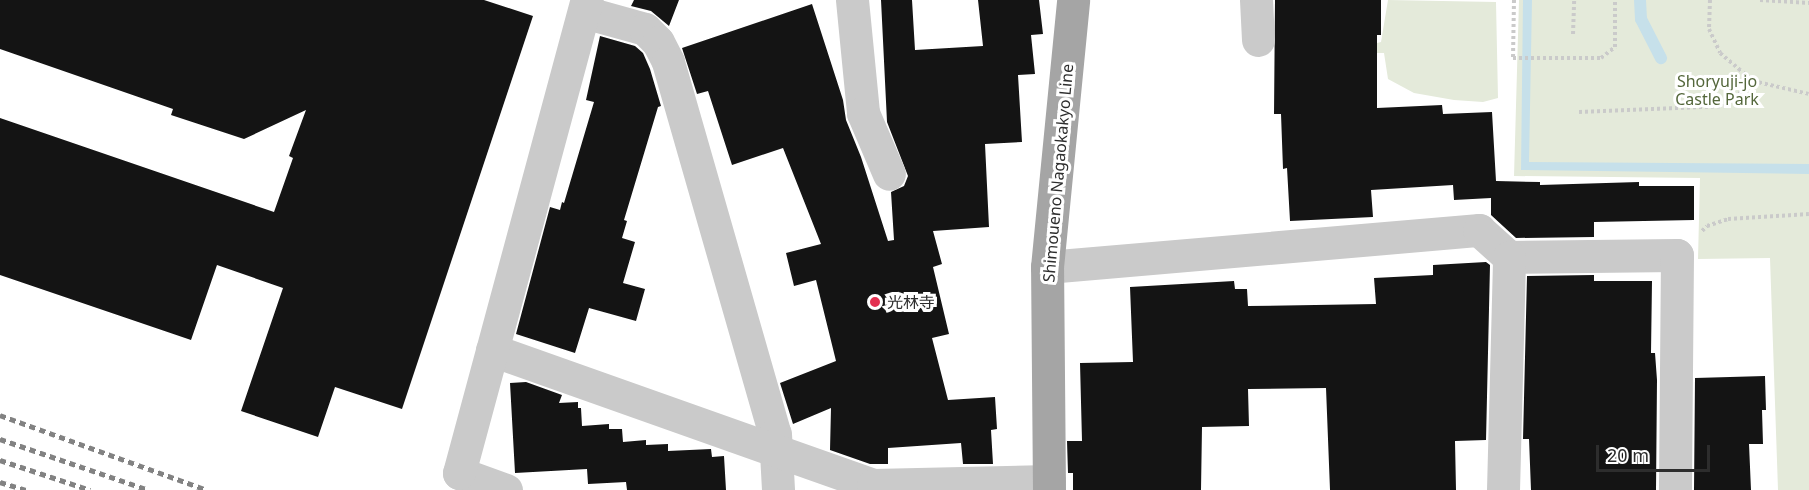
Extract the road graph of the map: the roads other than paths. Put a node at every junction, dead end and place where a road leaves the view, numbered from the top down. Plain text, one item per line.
1 (852, 0) edge
2 (1073, 0) edge
3 (1256, 0) edge
4 (585, 6) edge
5 (1258, 40) dead end
6 (890, 174) dead end
7 (1509, 257) junction
8 (1047, 267) junction
9 (492, 350) junction
10 (776, 450) junction
11 (1049, 486) edge
12 (506, 490) edge
13 (778, 490) edge
14 (1503, 490) edge
15 (1675, 490) edge

1 - 6 street
2 - 8 main road, Shimoueno Nagaokakyo Line
3 - 5 street
4 - 9 street
4 - 10 street
7 - 8 street
7 - 14 street
7 - 15 street
8 - 11 main road, Shimoueno Nagaokakyo Line
9 - 10 street
9 - 12 street
10 - 11 street
10 - 13 street

